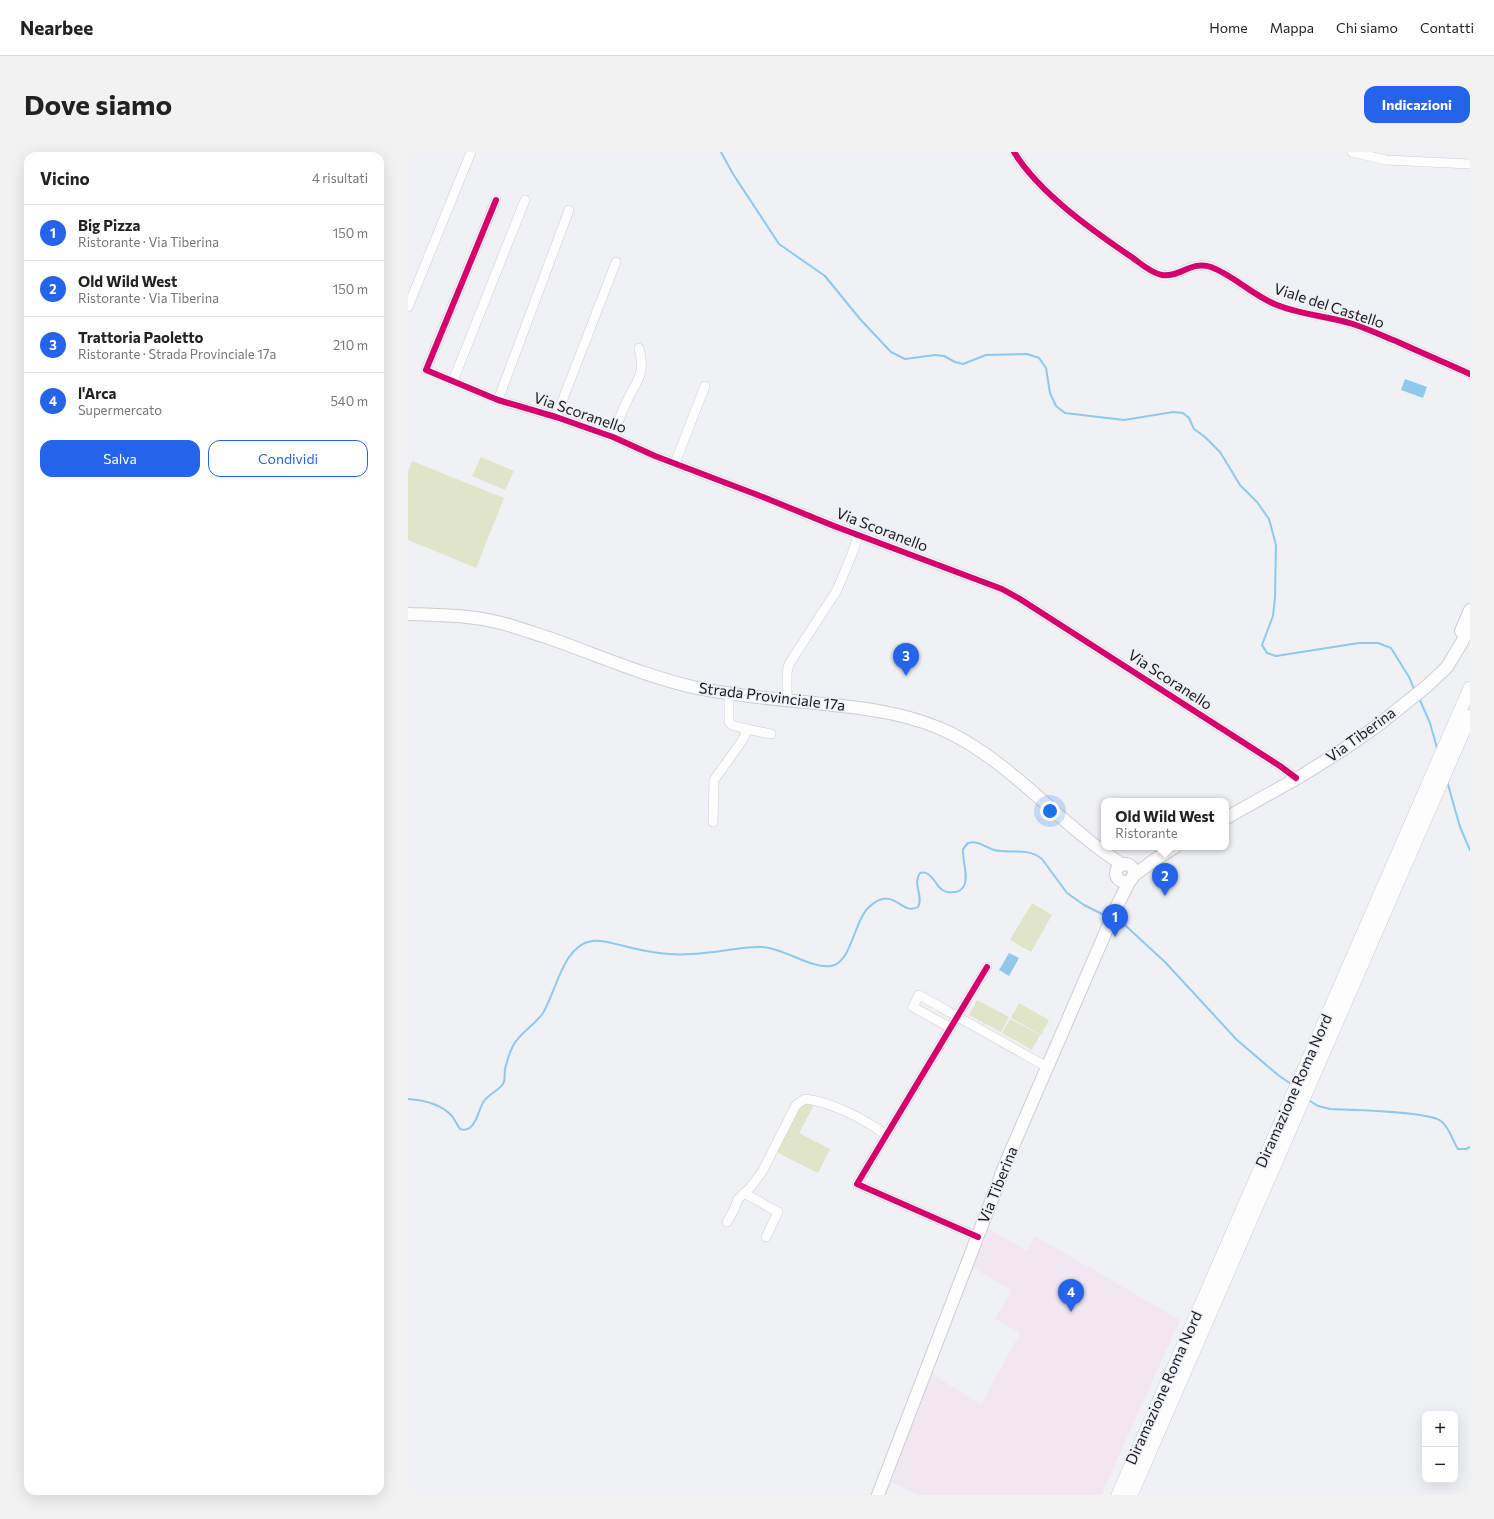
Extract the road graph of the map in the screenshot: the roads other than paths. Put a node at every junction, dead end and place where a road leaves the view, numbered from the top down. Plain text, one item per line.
1 (471, 152) edge
2 (1014, 152) edge
3 (1352, 152) edge
4 (1470, 164) edge
5 (496, 200) dead end
6 (525, 200) dead end
7 (569, 210) dead end
8 (616, 262) dead end
9 (408, 307) edge
10 (639, 348) dead end
11 (1470, 374) edge
12 (453, 381) junction
13 (705, 386) dead end
14 (498, 400) junction
15 (556, 416) junction
16 (612, 437) junction
17 (675, 463) junction
18 (858, 535) junction
19 (1470, 610) edge
20 (408, 614) edge
21 (1470, 624) edge
22 (1425, 684) junction
23 (1470, 688) edge
24 (729, 693) junction
25 (787, 700) junction
26 (1470, 716) edge
27 (746, 729) junction
28 (771, 734) dead end
29 (1296, 778) junction
30 (1229, 816) edge
31 (713, 822) dead end
32 (1170, 850) edge
33 (1125, 873) junction
34 (987, 966) dead end
35 (957, 1016) junction
36 (951, 1028) junction
37 (1047, 1067) junction
38 (1305, 1081) junction
39 (1296, 1100) junction
40 (886, 1135) junction
41 (744, 1193) junction
42 (727, 1222) dead end
43 (978, 1237) junction
44 (766, 1238) dead end
45 (878, 1495) edge
46 (1118, 1495) edge
47 (1131, 1495) edge

1 - 9 street
2 - 11 street, Viale del Castello
3 - 4 street
5 - 12 street, Via Scoranello
6 - 12 street
7 - 14 street
8 - 15 street
10 - 16 street
12 - 14 street, Via Scoranello
13 - 17 street
14 - 15 street, Via Scoranello
15 - 16 street, Via Scoranello
16 - 17 street, Via Scoranello
17 - 18 street, Via Scoranello
18 - 25 street
18 - 29 street, Via Scoranello
19 - 22 main road
20 - 24 main road, Strada Provinciale 17a
21 - 22 main road
22 - 29 main road, Via Tiberina
23 - 38 highway, Diramazione Roma Nord
24 - 25 main road, Strada Provinciale 17a
24 - 27 street
25 - 33 main road, Strada Provinciale 17a
26 - 38 highway, Diramazione Roma Nord
27 - 28 street
27 - 31 street
29 - 30 main road, Via Tiberina
32 - 33 main road, Via Tiberina
33 - 37 main road, Via Tiberina
34 - 35 street
35 - 36 street
35 - 36 street
35 - 37 street
36 - 40 street
37 - 43 main road, Via Tiberina
38 - 39 highway, Diramazione Roma Nord
39 - 46 highway, Diramazione Roma Nord
39 - 47 highway, Diramazione Roma Nord
40 - 41 street
40 - 43 street
41 - 42 street
41 - 44 street
43 - 45 main road, Via Tiberina

